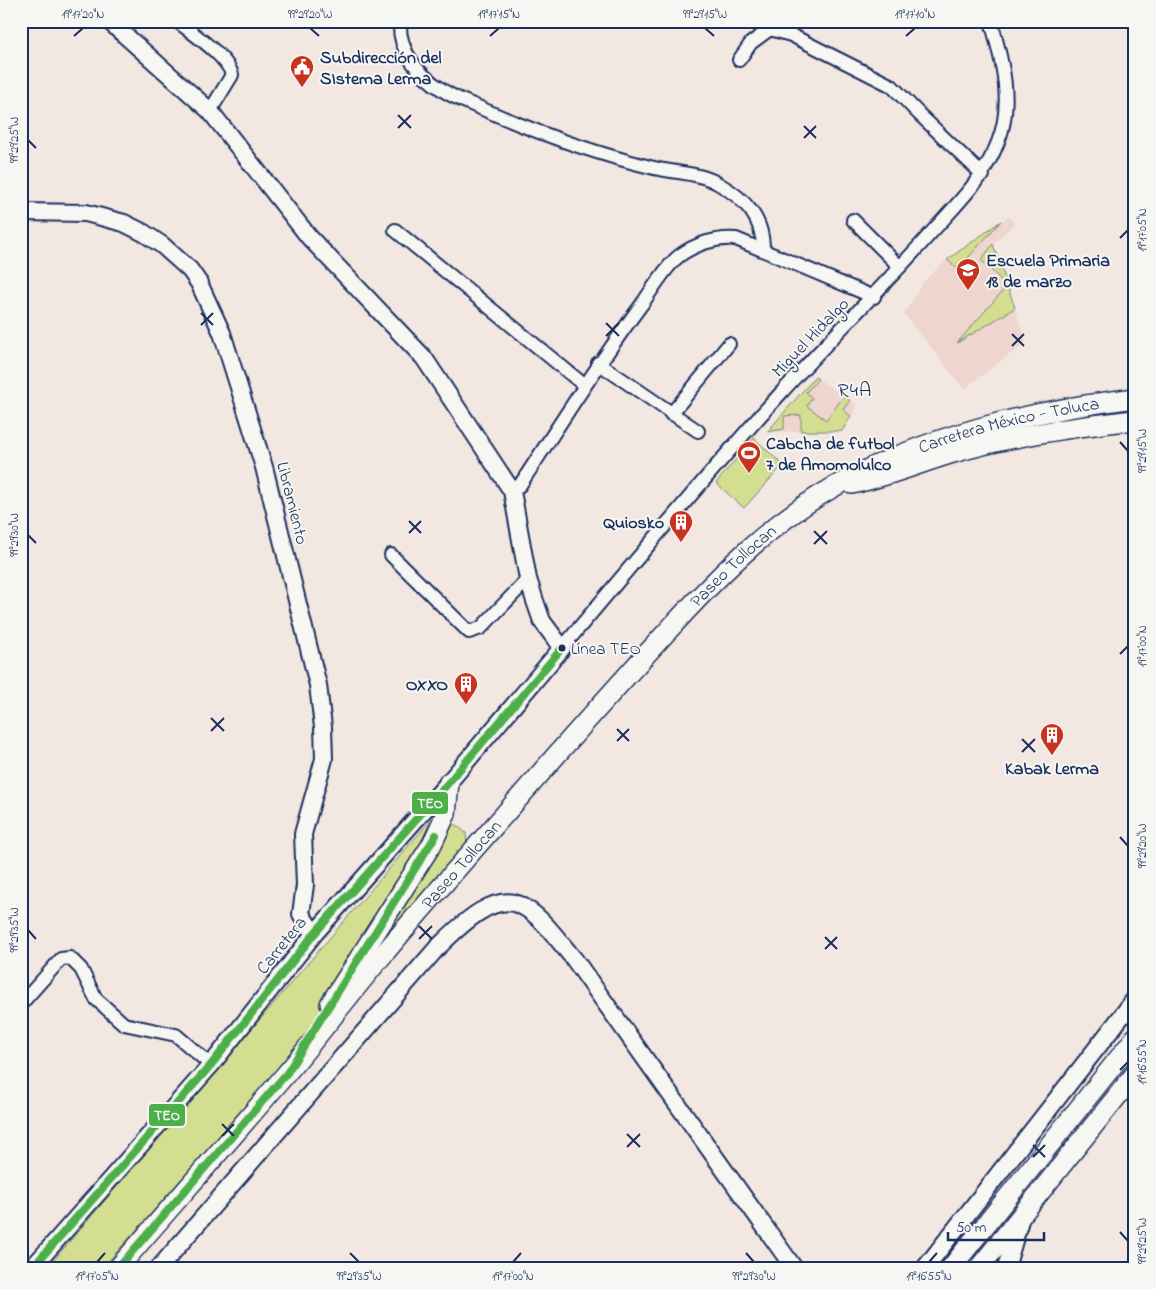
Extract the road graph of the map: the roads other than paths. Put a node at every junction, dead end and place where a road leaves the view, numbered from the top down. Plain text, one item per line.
1 (109, 21) edge
2 (177, 21) edge
3 (400, 21) edge
4 (991, 21) edge
5 (739, 60) dead end
6 (210, 111) junction
7 (983, 175) junction
8 (21, 212) edge
9 (853, 220) dead end
10 (395, 230) dead end
11 (763, 249) junction
12 (900, 268) junction
13 (874, 297) junction
14 (729, 344) dead end
15 (598, 363) junction
16 (584, 386) junction
17 (1135, 398) edge
18 (670, 414) junction
19 (1135, 420) edge
20 (698, 432) dead end
21 (830, 489) junction
22 (512, 491) junction
23 (391, 555) dead end
24 (528, 579) junction
25 (562, 648) junction
26 (449, 782) junction
27 (314, 934) junction
28 (1135, 999) edge
29 (21, 1004) edge
30 (1135, 1038) edge
31 (211, 1065) junction
32 (287, 1073) junction
33 (1135, 1074) edge
34 (1022, 1214) junction
35 (794, 1266) edge
36 (32, 1268) edge
37 (118, 1268) edge
38 (159, 1268) edge
39 (925, 1268) edge
40 (951, 1268) edge
41 (979, 1268) edge
42 (1006, 1268) edge

1 - 6 main road
2 - 6 street
3 - 11 street
4 - 7 street, Miguel Hidalgo
5 - 7 street
6 - 22 main road
7 - 12 street, Miguel Hidalgo
8 - 27 main road, Libramiento
9 - 12 street
10 - 16 street
11 - 13 street
11 - 15 street
12 - 13 street, Miguel Hidalgo
13 - 25 street, Miguel Hidalgo
14 - 18 street
15 - 16 street
15 - 18 street
16 - 22 street
17 - 21 highway, Carretera México - Toluca
18 - 20 street
19 - 21 highway
21 - 32 highway, Paseo Tollocan
22 - 24 main road
23 - 24 street
24 - 25 main road
25 - 26 main road, Carretera
26 - 27 main road, Carretera
26 - 32 highway
27 - 31 main road, Carretera
28 - 39 main road
29 - 31 street
30 - 40 highway
31 - 36 main road, Carretera
32 - 37 highway, Paseo Tollocan
33 - 34 highway
34 - 41 highway
34 - 42 main road
35 - 38 main road

